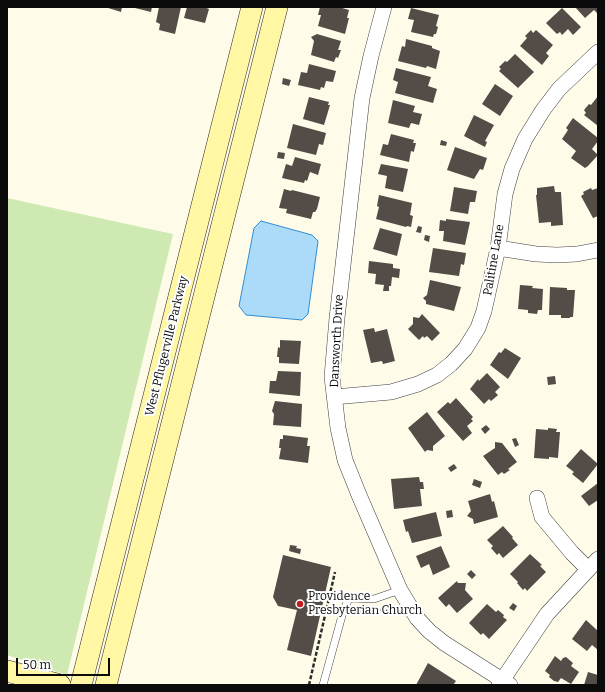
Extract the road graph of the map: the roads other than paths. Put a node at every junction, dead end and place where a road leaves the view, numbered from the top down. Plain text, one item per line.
1 (252, 7) edge
2 (277, 7) edge
3 (384, 7) edge
4 (598, 52) edge
5 (498, 248) junction
6 (598, 250) edge
7 (187, 264) junction
8 (210, 270) junction
9 (334, 397) junction
10 (537, 498) dead end
11 (593, 564) edge
12 (400, 590) junction
13 (7, 671) edge
14 (504, 683) edge
15 (60, 685) edge
16 (81, 685) edge
17 (106, 685) edge
18 (323, 685) edge

1 - 7 main road, West Pflugerville Parkway
2 - 8 main road, West Pflugerville Parkway
3 - 9 street, Dansworth Drive
4 - 5 street, Palitine Lane
5 - 6 street
5 - 9 street, Palitine Lane
7 - 8 main road
7 - 16 main road, West Pflugerville Parkway
8 - 17 main road, West Pflugerville Parkway
9 - 12 street, Dansworth Drive
10 - 11 street
11 - 14 street
12 - 14 street, Dansworth Drive
12 - 18 lane
13 - 15 main road

